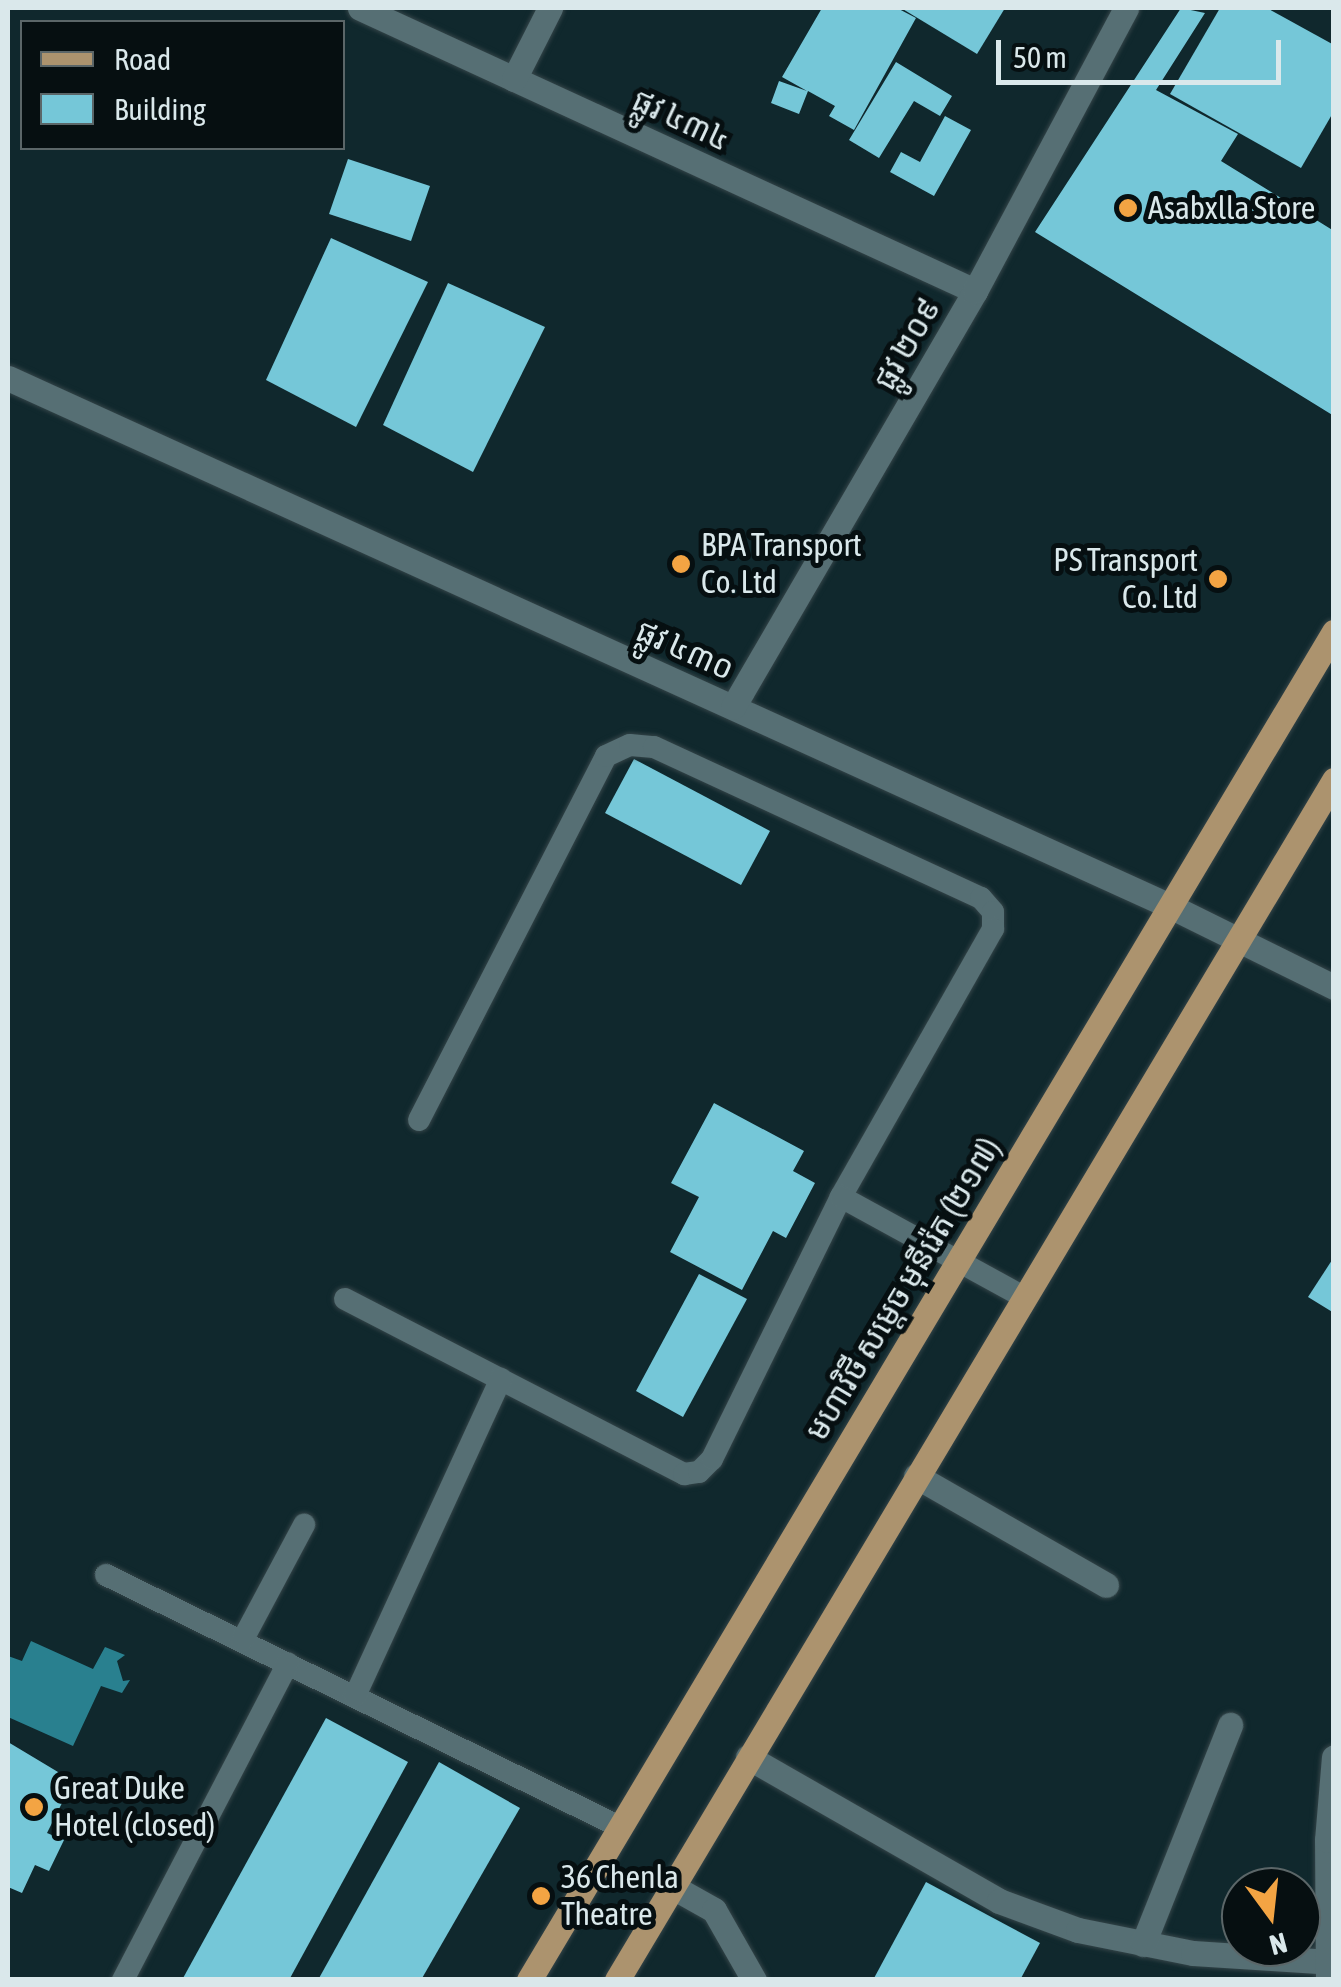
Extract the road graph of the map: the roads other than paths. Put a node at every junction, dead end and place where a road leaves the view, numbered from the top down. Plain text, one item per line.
1 (360, 8) edge
2 (550, 8) edge
3 (1126, 8) edge
4 (514, 79) junction
5 (975, 292) junction
6 (8, 378) edge
7 (1334, 632) edge
8 (733, 708) junction
9 (1334, 780) edge
10 (1170, 906) junction
11 (1237, 941) junction
12 (1334, 986) edge
13 (419, 1120) dead end
14 (841, 1197) junction
15 (958, 1261) junction
16 (1024, 1296) junction
17 (345, 1299) dead end
18 (501, 1379) junction
19 (916, 1476) junction
20 (304, 1525) dead end
21 (106, 1575) dead end
22 (1106, 1585) dead end
23 (242, 1641) junction
24 (288, 1663) junction
25 (355, 1696) junction
26 (1230, 1725) dead end
27 (748, 1757) junction
28 (1334, 1757) edge
29 (1332, 1798) edge
30 (620, 1827) junction
31 (672, 1887) junction
32 (1143, 1944) junction
33 (1330, 1968) edge
34 (123, 1980) edge
35 (528, 1980) edge
36 (617, 1980) edge
37 (754, 1980) edge

1 - 4 street, ផ្លូវ ៤៣៤
2 - 4 street
3 - 5 street, ផ្លូវ ២០៩
4 - 5 street, ផ្លូវ ៤៣៤
5 - 8 street, ផ្លូវ ២០៩
6 - 8 street, ផ្លូវ ៤៣០
7 - 10 main road, មហាវិថី សម្តេច មុនីរ៉េត (២១៧)
8 - 10 street, ផ្លូវ ៤៣០
9 - 11 main road
10 - 11 street, ផ្លូវ ៤៣០
10 - 15 main road, មហាវិថី សម្តេច មុនីរ៉េត (២១៧)
11 - 12 street, ផ្លូវ ៤៣០
11 - 16 main road
13 - 14 lane
14 - 15 lane
14 - 18 lane
15 - 16 lane
15 - 30 main road, មហាវិថី សម្តេច មុនីរ៉េត (២១៧)
16 - 19 main road
17 - 18 lane
18 - 25 lane
19 - 22 street
19 - 27 main road
20 - 23 lane
21 - 23 lane
23 - 24 lane
24 - 25 lane
24 - 34 lane
25 - 30 lane
26 - 32 street
27 - 31 main road
27 - 32 street
28 - 29 street
29 - 33 street
30 - 35 main road, មហាវិថី សម្តេច មុនីរ៉េត (២១៧)
31 - 36 main road
31 - 37 street
32 - 33 street

